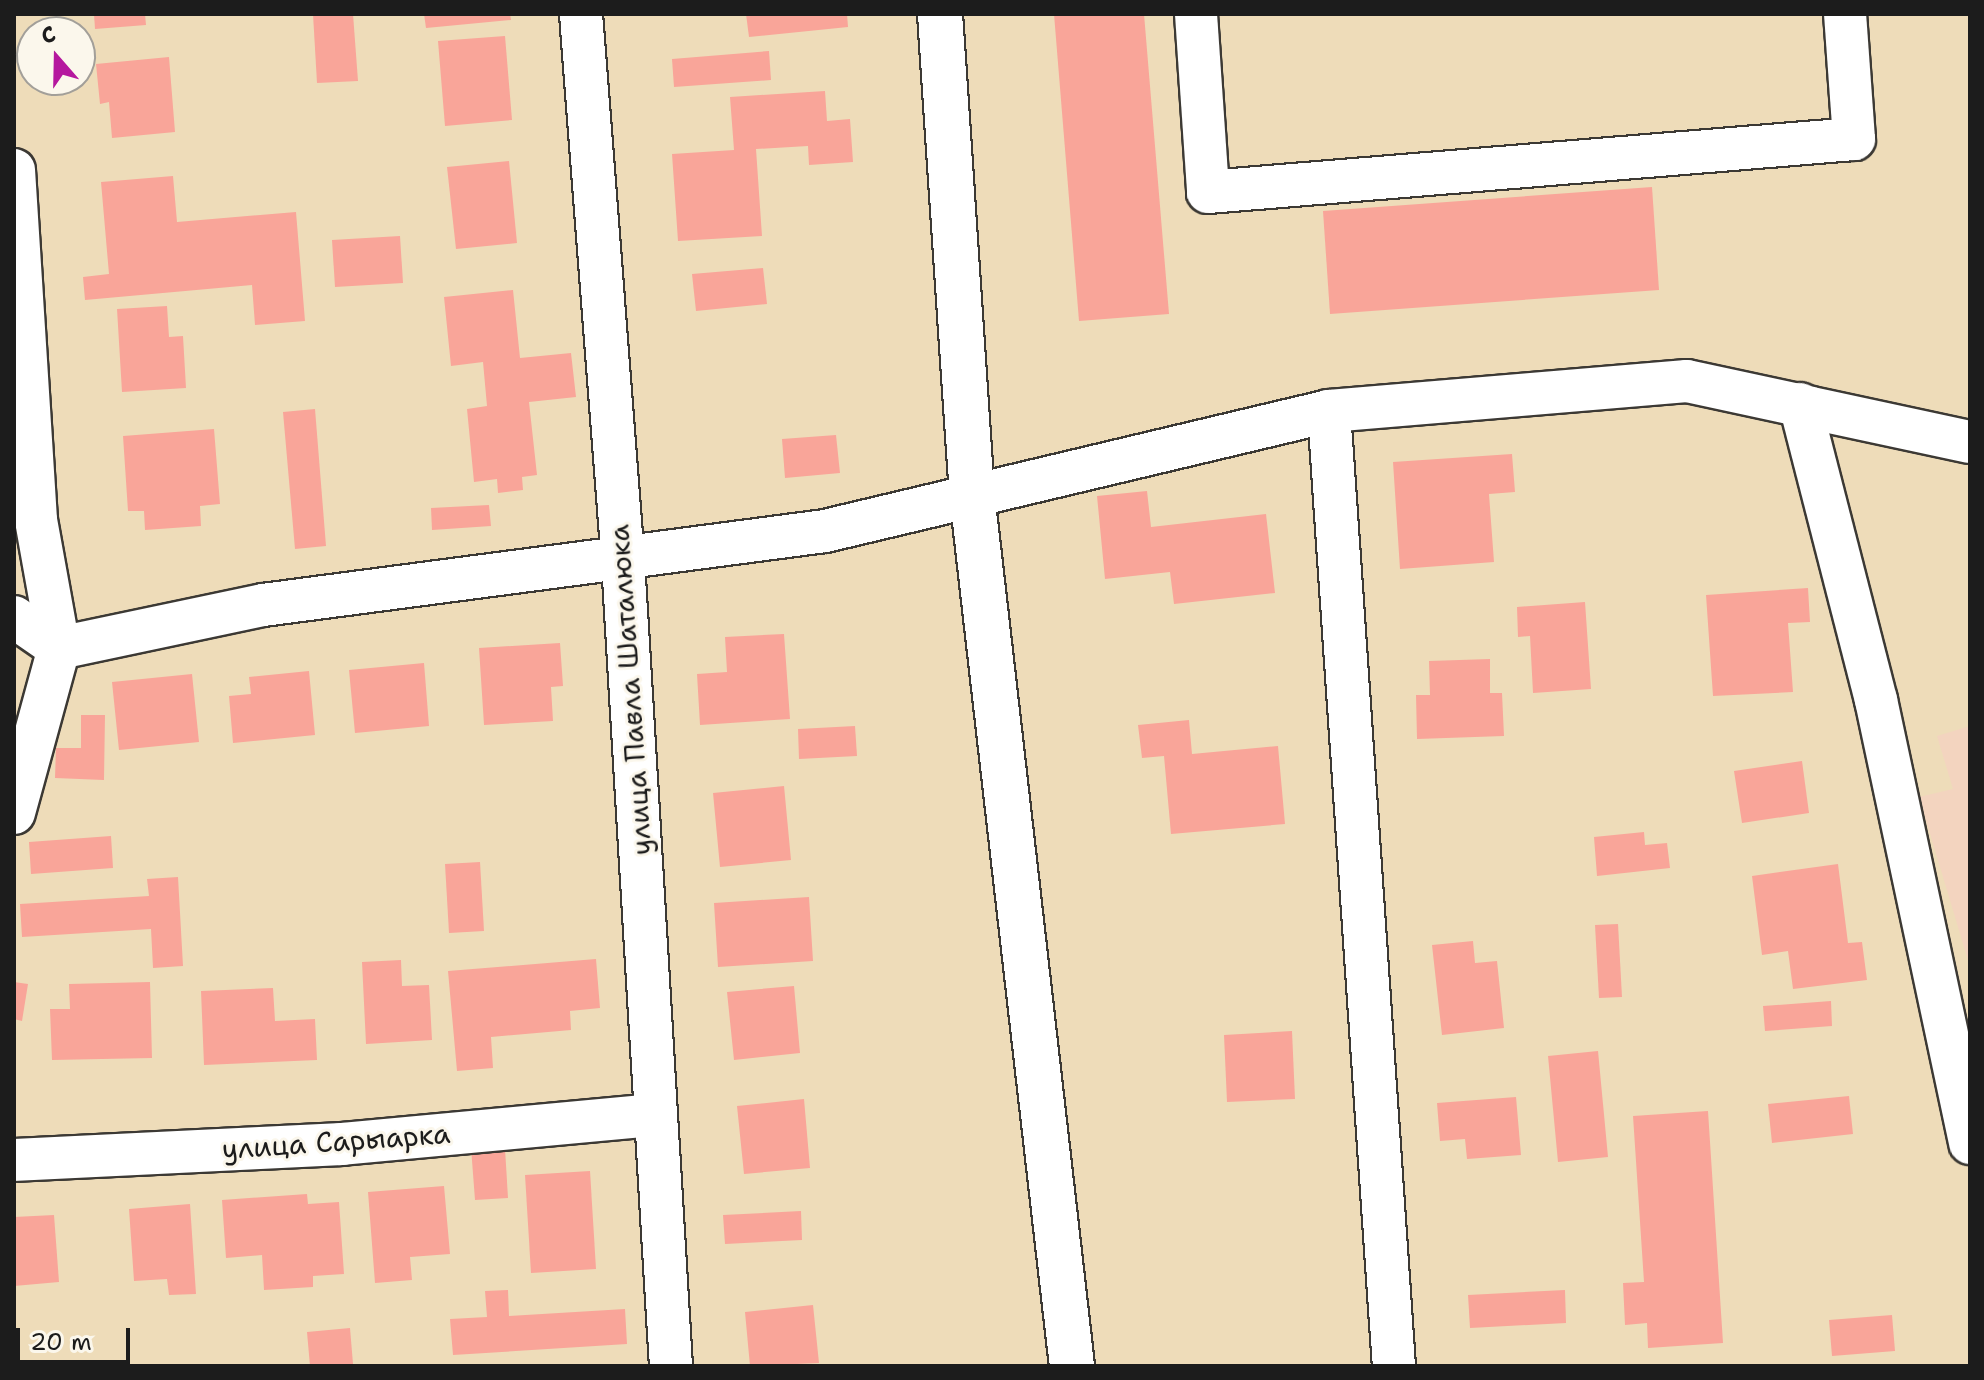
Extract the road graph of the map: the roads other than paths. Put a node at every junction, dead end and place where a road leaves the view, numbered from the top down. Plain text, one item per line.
1 (581, 14) edge
2 (940, 14) edge
3 (1196, 14) edge
4 (1845, 14) edge
5 (14, 170) edge
6 (1800, 404) junction
7 (1329, 411) junction
8 (1970, 442) edge
9 (972, 495) junction
10 (623, 561) junction
11 (14, 617) edge
12 (59, 648) junction
13 (14, 813) edge
14 (656, 1115) junction
15 (1970, 1143) edge
16 (14, 1160) edge
17 (671, 1366) edge
18 (1072, 1366) edge
19 (1394, 1366) edge

1 - 10 street, улица Павла Шаталюка
2 - 9 street
3 - 4 street
5 - 12 street
6 - 7 street
6 - 8 street
6 - 15 street
7 - 9 street
7 - 19 street
9 - 10 street
9 - 18 street
10 - 12 street
10 - 14 street, улица Павла Шаталюка
11 - 12 street
12 - 13 street
14 - 16 street, улица Сарыарка
14 - 17 street, улица Павла Шаталюка

